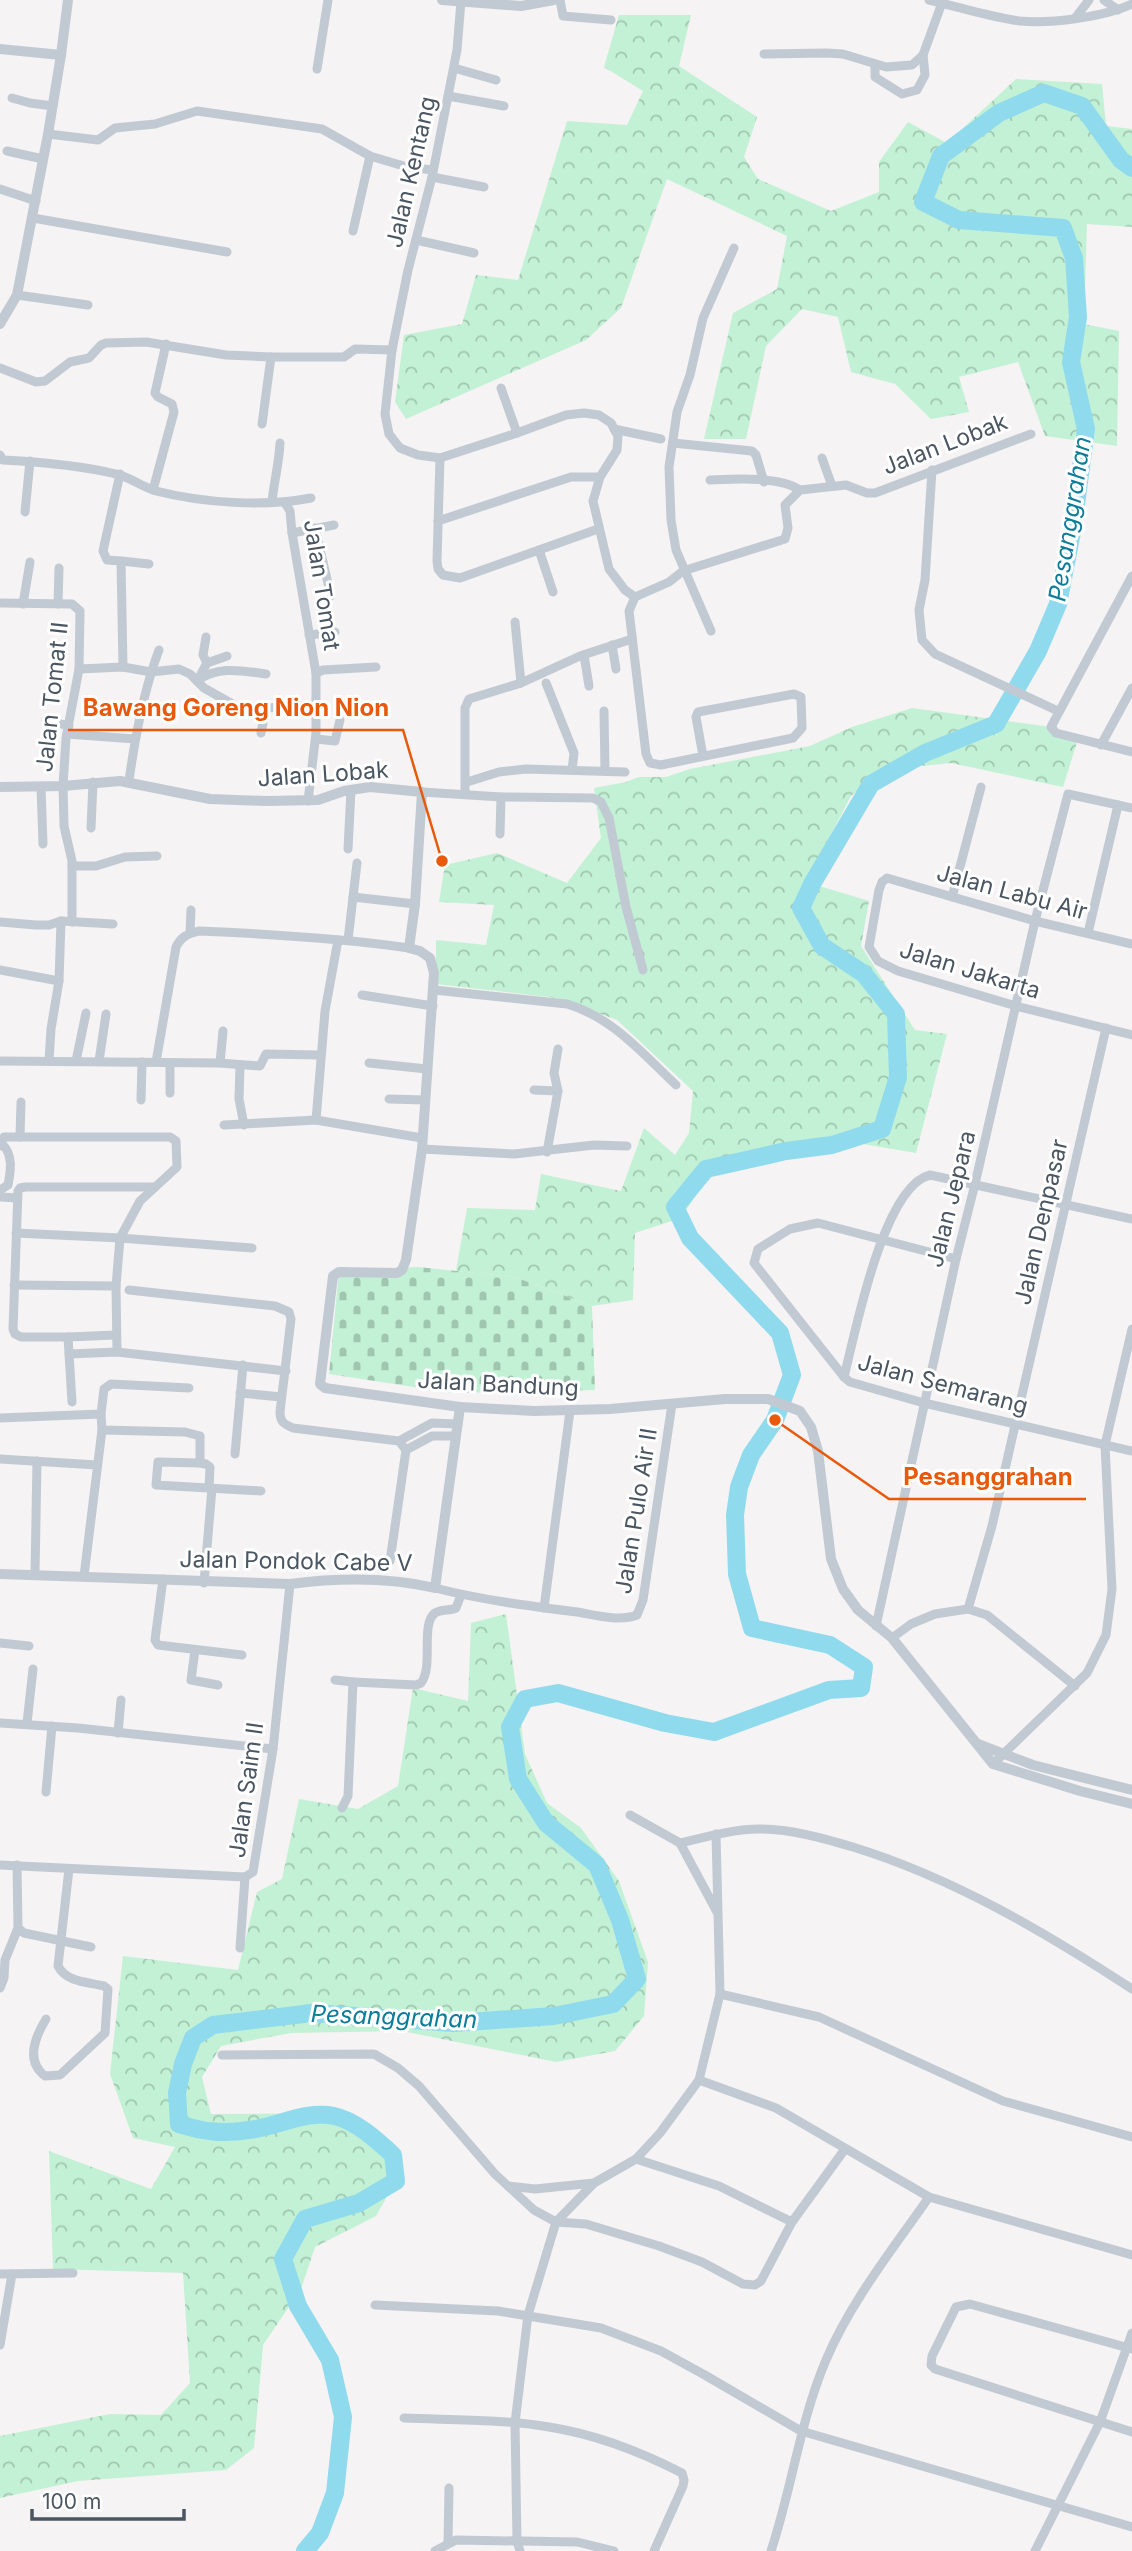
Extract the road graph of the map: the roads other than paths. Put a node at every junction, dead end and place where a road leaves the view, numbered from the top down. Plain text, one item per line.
1 (68, 0) edge
2 (328, 0) edge
3 (442, 0) edge
4 (554, 0) edge
5 (560, 0) edge
6 (929, 0) edge
7 (1089, 0) edge
8 (1104, 0) edge
9 (461, 1) edge
10 (942, 1) edge
11 (1132, 4) edge
12 (1118, 10) junction
13 (1075, 19) junction
14 (611, 20) dead end
15 (0, 49) edge
16 (764, 54) dead end
17 (61, 55) junction
18 (923, 55) junction
19 (874, 65) junction
20 (454, 68) junction
21 (317, 69) dead end
22 (496, 80) dead end
23 (449, 96) junction
24 (12, 98) dead end
25 (52, 106) junction
26 (504, 106) dead end
27 (48, 134) junction
28 (7, 151) dead end
29 (369, 156) junction
30 (43, 159) junction
31 (433, 174) junction
32 (484, 187) dead end
33 (0, 190) edge
34 (36, 201) junction
35 (33, 218) junction
36 (353, 231) dead end
37 (416, 240) junction
38 (734, 248) dead end
39 (227, 252) dead end
40 (474, 253) dead end
41 (17, 295) junction
42 (89, 304) dead end
43 (0, 324) edge
44 (166, 344) junction
45 (392, 350) junction
46 (271, 357) junction
47 (0, 369) edge
48 (501, 388) dead end
49 (262, 424) dead end
50 (614, 429) junction
51 (517, 433) junction
52 (1031, 434) dead end
53 (662, 439) dead end
54 (280, 443) dead end
55 (673, 443) junction
56 (0, 455) edge
57 (440, 458) junction
58 (822, 458) dead end
59 (30, 461) junction
60 (932, 470) junction
61 (120, 474) junction
62 (600, 478) junction
63 (710, 480) dead end
64 (764, 482) junction
65 (832, 486) junction
66 (153, 490) junction
67 (800, 490) junction
68 (311, 498) dead end
69 (272, 502) junction
70 (285, 503) junction
71 (25, 512) dead end
72 (438, 521) junction
73 (334, 524) dead end
74 (315, 528) junction
75 (598, 529) junction
76 (292, 533) junction
77 (539, 550) junction
78 (121, 561) junction
79 (30, 562) dead end
80 (149, 564) dead end
81 (59, 568) dead end
82 (682, 570) junction
83 (1132, 576) edge
84 (553, 593) dead end
85 (331, 596) dead end
86 (635, 597) junction
87 (0, 603) edge
88 (23, 604) junction
89 (58, 604) junction
90 (515, 622) dead end
91 (710, 631) dead end
92 (335, 632) dead end
93 (309, 635) junction
94 (206, 637) dead end
95 (632, 639) junction
96 (612, 645) junction
97 (159, 650) dead end
98 (584, 655) junction
99 (227, 656) dead end
100 (206, 663) junction
101 (122, 667) junction
102 (79, 668) junction
103 (616, 668) dead end
104 (373, 670) dead end
105 (151, 671) junction
106 (316, 673) junction
107 (267, 674) dead end
108 (197, 681) junction
109 (521, 683) junction
110 (546, 683) dead end
111 (589, 686) dead end
112 (1132, 688) edge
113 (316, 705) junction
114 (266, 708) junction
115 (604, 711) dead end
116 (1058, 711) junction
117 (47, 720) dead end
118 (340, 720) dead end
119 (68, 730) junction
120 (261, 733) dead end
121 (316, 739) junction
122 (135, 740) junction
123 (1101, 745) junction
124 (1132, 752) edge
125 (703, 756) junction
126 (572, 770) junction
127 (605, 771) junction
128 (625, 772) dead end
129 (93, 782) junction
130 (130, 782) junction
131 (467, 782) junction
132 (63, 786) junction
133 (0, 787) edge
134 (41, 787) junction
135 (981, 787) dead end
136 (351, 790) junction
137 (422, 792) junction
138 (465, 794) junction
139 (501, 797) junction
140 (308, 801) junction
141 (1118, 805) junction
142 (1132, 808) edge
143 (91, 828) dead end
144 (500, 834) dead end
145 (43, 844) dead end
146 (348, 849) dead end
147 (157, 856) dead end
148 (356, 863) dead end
149 (72, 866) junction
150 (882, 882) joint
151 (353, 897) junction
152 (952, 897) junction
153 (415, 904) junction
154 (191, 910) dead end
155 (61, 921) junction
156 (1035, 921) junction
157 (0, 922) edge
158 (72, 922) junction
159 (113, 924) dead end
160 (190, 933) junction
161 (1088, 933) junction
162 (338, 940) junction
163 (348, 940) junction
164 (1132, 944) edge
165 (409, 948) junction
166 (0, 970) edge
167 (643, 970) dead end
168 (60, 981) junction
169 (434, 990) junction
170 (362, 995) dead end
171 (433, 1006) junction
172 (1016, 1006) junction
173 (86, 1013) dead end
174 (106, 1014) dead end
175 (1106, 1028) junction
176 (223, 1031) dead end
177 (1132, 1035) edge
178 (558, 1049) dead end
179 (320, 1055) junction
180 (0, 1061) edge
181 (49, 1061) junction
182 (76, 1061) junction
183 (99, 1061) junction
184 (142, 1062) junction
185 (156, 1062) junction
186 (170, 1063) junction
187 (220, 1063) junction
188 (369, 1063) dead end
189 (240, 1065) junction
190 (427, 1069) junction
191 (676, 1086) dead end
192 (534, 1090) dead end
193 (558, 1091) junction
194 (170, 1093) dead end
195 (389, 1099) dead end
196 (141, 1100) dead end
197 (425, 1100) junction
198 (21, 1102) dead end
199 (316, 1120) junction
200 (224, 1125) dead end
201 (244, 1125) junction
202 (20, 1137) junction
203 (422, 1143) junction
204 (1, 1145) edge
205 (627, 1146) dead end
206 (547, 1152) junction
207 (975, 1184) junction
208 (155, 1187) junction
209 (0, 1191) edge
210 (17, 1198) junction
211 (1065, 1203) junction
212 (1132, 1219) edge
213 (16, 1233) junction
214 (120, 1238) junction
215 (880, 1239) junction
216 (252, 1248) dead end
217 (956, 1259) junction
218 (14, 1285) junction
219 (116, 1286) junction
220 (129, 1290) dead end
221 (1132, 1329) edge
222 (117, 1335) junction
223 (68, 1337) junction
224 (117, 1352) junction
225 (69, 1354) junction
226 (243, 1365) junction
227 (285, 1371) junction
228 (844, 1377) junction
229 (189, 1388) dead end
230 (240, 1393) junction
231 (281, 1397) junction
232 (72, 1402) dead end
233 (925, 1403) junction
234 (672, 1404) junction
235 (460, 1407) junction
236 (570, 1411) junction
237 (101, 1413) junction
238 (0, 1418) edge
239 (458, 1424) junction
240 (1014, 1424) junction
241 (102, 1430) junction
242 (456, 1436) junction
243 (399, 1441) junction
244 (1105, 1445) junction
245 (406, 1450) junction
246 (1132, 1451) edge
247 (235, 1454) dead end
248 (0, 1459) edge
249 (37, 1461) junction
250 (200, 1463) junction
251 (97, 1465) junction
252 (211, 1488) junction
253 (261, 1491) dead end
254 (390, 1560) dead end
255 (0, 1574) edge
256 (35, 1574) junction
257 (84, 1576) junction
258 (163, 1579) junction
259 (204, 1583) junction
260 (290, 1584) junction
261 (435, 1588) junction
262 (461, 1595) junction
263 (544, 1608) junction
264 (968, 1609) junction
265 (629, 1618) joint
266 (876, 1626) junction
267 (892, 1638) junction
268 (0, 1643) edge
269 (29, 1646) dead end
270 (195, 1650) junction
271 (242, 1656) dead end
272 (33, 1669) dead end
273 (335, 1680) dead end
274 (353, 1682) junction
275 (218, 1685) dead end
276 (1075, 1686) junction
277 (121, 1700) dead end
278 (0, 1723) edge
279 (27, 1723) junction
280 (52, 1726) junction
281 (118, 1733) junction
282 (978, 1744) junction
283 (273, 1749) junction
284 (1003, 1753) junction
285 (993, 1764) junction
286 (1132, 1790) edge
287 (46, 1792) dead end
288 (1132, 1804) edge
289 (342, 1808) dead end
290 (631, 1815) dead end
291 (716, 1834) junction
292 (680, 1843) junction
293 (0, 1865) edge
294 (17, 1865) junction
295 (69, 1869) junction
296 (244, 1877) junction
297 (719, 1917) junction
298 (19, 1928) junction
299 (61, 1939) junction
300 (91, 1947) dead end
301 (240, 1948) dead end
302 (0, 1988) edge
303 (1132, 1989) edge
304 (720, 1994) junction
305 (46, 2019) dead end
306 (222, 2055) dead end
307 (699, 2080) junction
308 (1132, 2137) edge
309 (845, 2149) junction
310 (636, 2159) junction
311 (594, 2183) junction
312 (506, 2186) junction
313 (929, 2196) junction
314 (556, 2222) junction
315 (792, 2222) junction
316 (1132, 2255) edge
317 (73, 2273) dead end
318 (0, 2274) edge
319 (12, 2274) junction
320 (375, 2305) dead end
321 (528, 2315) junction
322 (1132, 2333) edge
323 (0, 2345) edge
324 (1130, 2349) edge
325 (404, 2418) dead end
326 (1100, 2422) junction
327 (515, 2423) junction
328 (801, 2431) junction
329 (1132, 2432) edge
330 (449, 2488) dead end
331 (1057, 2505) junction
332 (1132, 2527) edge
333 (449, 2542) junction
334 (518, 2546) edge
335 (435, 2551) edge
336 (614, 2551) edge
337 (654, 2551) edge
338 (771, 2551) edge
339 (1035, 2551) edge

1 - 17 street
2 - 21 street
3 - 9 street
4 - 9 street
5 - 14 street
6 - 10 street
7 - 13 street
8 - 12 street
9 - 20 street, Jalan Kentang
10 - 13 street
10 - 18 street
11 - 12 street
12 - 13 street
15 - 17 street
16 - 19 street
17 - 25 street
18 - 19 street
18 - 19 street
20 - 22 street
20 - 23 street, Jalan Kentang
23 - 26 street
23 - 31 street, Jalan Kentang
24 - 25 street
25 - 27 street
27 - 29 street
27 - 30 street
28 - 30 street
29 - 31 street
29 - 36 street
30 - 34 street
31 - 32 street
31 - 37 street, Jalan Kentang
33 - 34 street
34 - 35 street
35 - 39 street
35 - 41 street
37 - 40 street
37 - 45 street, Jalan Kentang
38 - 55 street
41 - 42 street
41 - 43 street
44 - 46 street
44 - 47 street
44 - 66 street
45 - 46 street
45 - 57 street, Jalan Kentang
46 - 49 street
48 - 51 street
50 - 51 street
50 - 53 street
50 - 62 street
51 - 57 street
52 - 60 street, Jalan Lobak
54 - 69 street
55 - 64 street
55 - 82 street
56 - 59 street
57 - 72 street
58 - 65 street
59 - 61 street
59 - 71 street
60 - 65 street, Jalan Lobak
60 - 116 street
61 - 66 street
61 - 78 street
62 - 72 street
62 - 75 street
63 - 64 street
64 - 67 street
65 - 67 street, Jalan Lobak
66 - 69 street
67 - 82 street
68 - 70 street
69 - 70 street
70 - 76 street, Jalan Tomat
72 - 77 street
73 - 74 street
74 - 76 street
74 - 85 street
75 - 77 street
75 - 86 street
76 - 93 street, Jalan Tomat
77 - 84 street
78 - 80 street
78 - 101 street
79 - 88 street
81 - 89 street
82 - 86 street
82 - 91 street
83 - 116 street
86 - 95 street
87 - 88 street, Jalan Tomat II
88 - 89 street, Jalan Tomat II
89 - 102 street, Jalan Tomat II
90 - 109 street
92 - 93 street
93 - 106 street, Jalan Tomat
94 - 100 street
95 - 96 street
95 - 125 street
96 - 98 street
96 - 103 street
97 - 105 street
98 - 109 street
98 - 111 street
99 - 100 street
100 - 108 street
101 - 102 street
101 - 105 street
102 - 119 street, Jalan Tomat II
104 - 106 street
105 - 108 street
105 - 122 street
106 - 113 street, Jalan Tomat
107 - 108 street
108 - 114 street
109 - 131 street
110 - 126 street
112 - 123 street
113 - 114 street
113 - 121 street, Jalan Tomat
114 - 120 street
115 - 127 street
116 - 123 street
117 - 119 street
118 - 121 street
119 - 122 street
119 - 132 street, Jalan Tomat II
121 - 140 street, Jalan Tomat
122 - 130 street
123 - 124 street
125 - 125 street
126 - 127 street
126 - 131 street
127 - 128 street
129 - 130 street, Jalan Lobak
129 - 132 street, Jalan Lobak
129 - 143 street
130 - 140 street, Jalan Lobak
131 - 138 street
132 - 134 street, Jalan Lobak
132 - 149 street, Jalan Tomat II
133 - 134 street, Jalan Lobak
134 - 145 street
135 - 152 street
136 - 137 street, Jalan Lobak
136 - 140 street, Jalan Lobak
136 - 146 street
137 - 138 street, Jalan Lobak
137 - 153 street
138 - 139 street, Jalan Lobak
139 - 144 street
139 - 167 street, Jalan Lobak
141 - 142 street
141 - 156 street, Jalan Jepara
141 - 161 street
147 - 149 street
148 - 151 street
149 - 158 street, Jalan Tomat II
150 - 152 street, Jalan Labu Air
150 - 172 street, Jalan Jakarta
151 - 153 street
151 - 163 street
152 - 156 street, Jalan Labu Air
153 - 165 street
154 - 160 street
155 - 157 street
155 - 158 street
155 - 168 street
156 - 161 street, Jalan Labu Air
156 - 172 street, Jalan Jepara
158 - 159 street
160 - 162 street
160 - 185 street
161 - 164 street, Jalan Labu Air
162 - 163 street
162 - 179 street
163 - 165 street
165 - 169 street, Jalan Bandung
166 - 168 street
168 - 181 street
169 - 171 street, Jalan Bandung
169 - 191 street
170 - 171 street
171 - 190 street, Jalan Bandung
172 - 175 street, Jalan Jakarta
172 - 207 street, Jalan Jepara
173 - 182 street
174 - 183 street
175 - 177 street, Jalan Jakarta
175 - 211 street, Jalan Denpasar
176 - 187 street
178 - 193 street
179 - 189 street
179 - 199 street
180 - 181 street
181 - 182 street
182 - 183 street
183 - 184 street
184 - 185 street
184 - 196 street
185 - 186 street
186 - 187 street
186 - 194 street
187 - 189 street
188 - 190 street
189 - 201 street
190 - 197 street, Jalan Bandung
192 - 193 street
193 - 206 street
195 - 197 street
197 - 203 street, Jalan Bandung
198 - 202 street
199 - 201 street
199 - 203 street
200 - 201 street
202 - 204 street
202 - 208 street
203 - 206 street
203 - 235 street, Jalan Bandung
204 - 209 street
205 - 206 street
207 - 211 street
207 - 215 street
207 - 217 street, Jalan Jepara
208 - 210 street
208 - 214 street
209 - 210 street
210 - 213 street
211 - 212 street
211 - 240 street, Jalan Denpasar
213 - 214 street
213 - 218 street
214 - 216 street
214 - 219 street
215 - 217 street, Jalan Semarang
215 - 228 street
215 - 228 street, Jalan Semarang
217 - 233 street, Jalan Jepara
218 - 219 street
218 - 223 street
219 - 222 street
220 - 227 street
221 - 244 street
222 - 223 street
222 - 224 street
223 - 225 street
224 - 225 street
224 - 226 street
225 - 232 street
226 - 227 street
226 - 230 street
227 - 231 street
228 - 233 street, Jalan Semarang
229 - 237 street
230 - 231 street
230 - 247 street
231 - 243 street
233 - 240 street, Jalan Semarang
233 - 266 street, Jalan Jepara
234 - 236 street, Jalan Bandung
234 - 265 street, Jalan Pulo Air II
234 - 266 street, Jalan Bandung
235 - 236 street, Jalan Bandung
235 - 239 street
236 - 263 street
237 - 238 street
237 - 241 street
239 - 242 street
239 - 243 street
240 - 244 street, Jalan Semarang
240 - 264 street, Jalan Denpasar
241 - 250 street
241 - 251 street
242 - 245 street
242 - 261 street
243 - 245 street
244 - 246 street, Jalan Semarang
244 - 276 street
245 - 254 street
248 - 249 street
249 - 251 street
249 - 256 street
250 - 252 street
250 - 252 street
251 - 257 street
252 - 253 street
252 - 259 street
255 - 256 street, Jalan Pondok Cabe V
256 - 257 street, Jalan Pondok Cabe V
257 - 258 street, Jalan Pondok Cabe V
258 - 259 street, Jalan Pondok Cabe V
258 - 270 street
259 - 260 street, Jalan Pondok Cabe V
260 - 261 street, Jalan Pondok Cabe V
260 - 283 street, Jalan Saim II
261 - 262 street, Jalan Pondok Cabe V
262 - 263 street, Jalan Pondok Cabe V
262 - 274 street
263 - 265 street, Jalan Pondok Cabe V
264 - 267 street
264 - 276 street
266 - 267 street, Jalan Bandung
267 - 282 street, Jalan Bandung
268 - 269 street
270 - 271 street
270 - 275 street
272 - 279 street
273 - 274 street
274 - 289 street
276 - 284 street
277 - 281 street
278 - 279 street
279 - 280 street
280 - 281 street
280 - 287 street
281 - 283 street
282 - 284 street
282 - 285 street, Jalan Bandung
283 - 296 street, Jalan Saim II
284 - 285 street
284 - 286 street
285 - 288 street
290 - 292 street
291 - 292 street
291 - 297 street
291 - 303 street
292 - 297 street
293 - 294 street, Jalan Saim II
294 - 295 street, Jalan Saim II
294 - 298 street
295 - 296 street, Jalan Saim II
295 - 299 street
296 - 301 street
297 - 304 street
298 - 299 street
298 - 302 street
299 - 300 street
299 - 305 street
304 - 307 street
304 - 308 street
306 - 312 street
307 - 309 street
307 - 310 street
309 - 313 street
309 - 315 street
310 - 311 street
310 - 315 street
311 - 312 street
311 - 314 street
312 - 314 street
313 - 316 street
313 - 328 street
314 - 315 street
314 - 321 street
317 - 319 street
318 - 319 street
319 - 323 street
320 - 321 street
321 - 327 street
321 - 328 street
322 - 324 street
324 - 326 street
324 - 326 street
325 - 327 street
326 - 329 street
326 - 331 street
327 - 334 street
327 - 337 street
328 - 331 street
328 - 338 street
330 - 333 street
331 - 332 street
331 - 339 street
333 - 334 street
333 - 335 street
334 - 336 street

